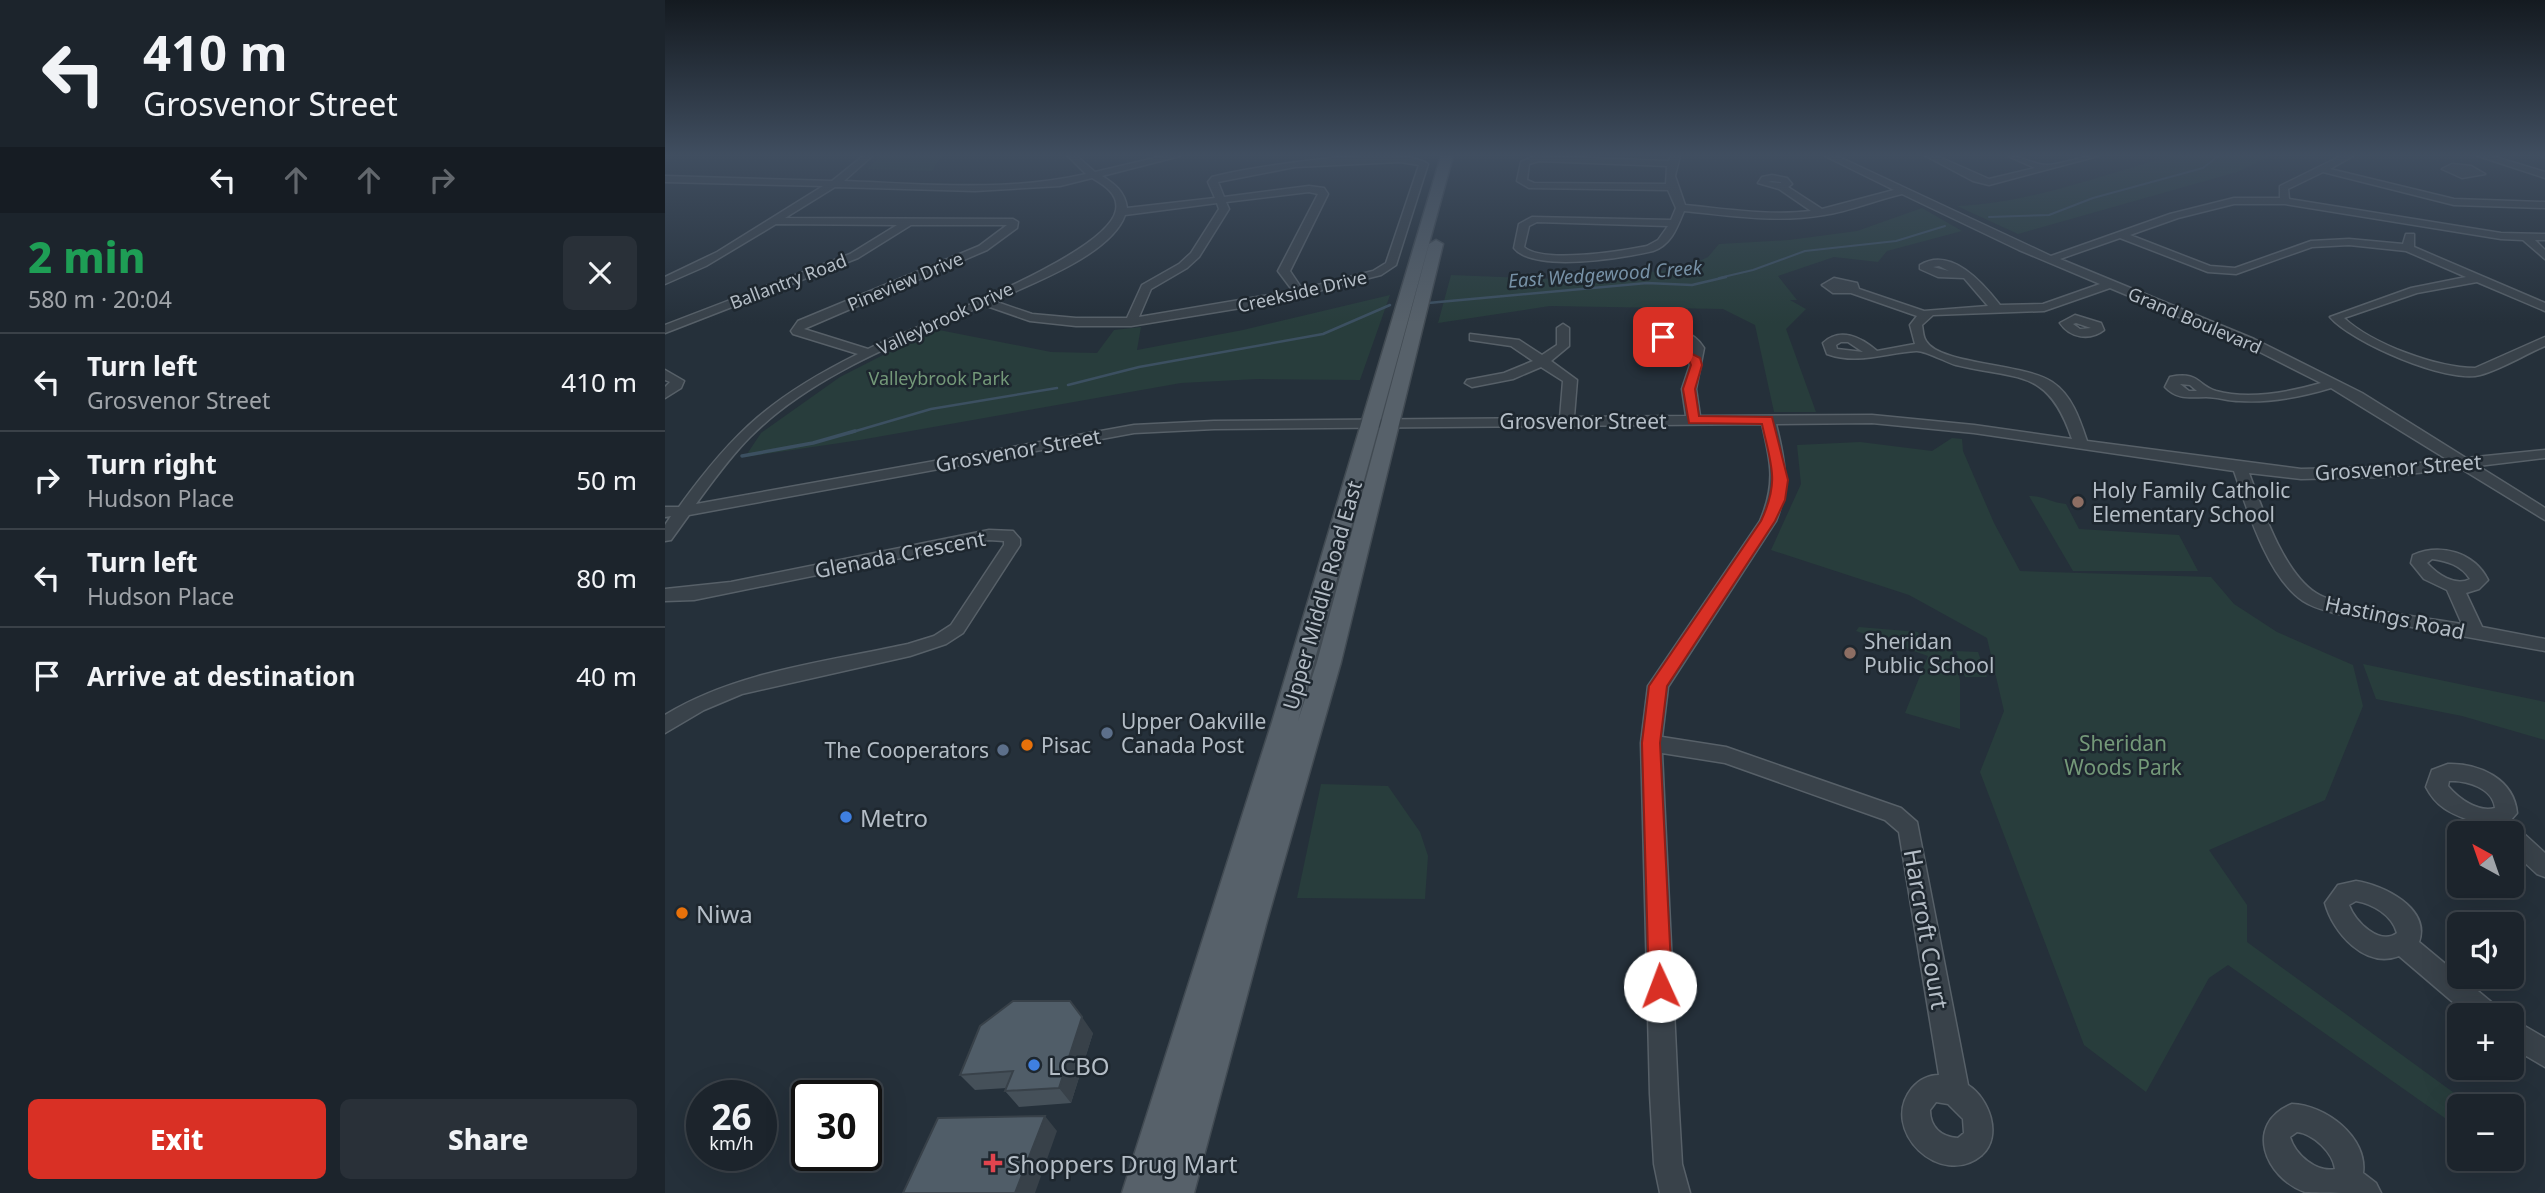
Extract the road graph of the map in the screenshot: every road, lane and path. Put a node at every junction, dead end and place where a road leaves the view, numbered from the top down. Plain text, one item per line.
1 (789, 212) edge
2 (1121, 212) joint
3 (1124, 212) edge
4 (1222, 212) edge
5 (1315, 212) edge
6 (1408, 212) edge
7 (1430, 212) edge
8 (1443, 212) edge
9 (1679, 212) edge
10 (1720, 212) edge
11 (1826, 212) edge
12 (1948, 212) edge
13 (2191, 212) edge
14 (2350, 212) edge
15 (1821, 213) joint
16 (774, 221) junction
17 (2413, 222) junction
18 (907, 223) junction
19 (1673, 223) junction
20 (2121, 235) junction
21 (2526, 237) junction
22 (2545, 237) edge
23 (2408, 248) junction
24 (2545, 256) edge
25 (2051, 259) junction
26 (1967, 275) dead end
27 (2479, 278) junction
28 (665, 281) edge
29 (2112, 284) junction
30 (1852, 290) dead end
31 (1299, 292) junction
32 (983, 301) junction
33 (2044, 307) junction
34 (2545, 307) edge
35 (1998, 311) junction
36 (1924, 315) junction
37 (2070, 319) dead end
38 (1132, 322) junction
39 (1563, 328) dead end
40 (665, 329) edge
41 (1474, 337) dead end
42 (2545, 341) edge
43 (1923, 346) junction
44 (870, 353) junction
45 (1872, 353) dead end
46 (1694, 358) dead end
47 (1545, 362) junction
48 (665, 374) edge
49 (1472, 383) dead end
50 (2332, 384) junction
51 (2205, 393) dead end
52 (665, 394) edge
53 (1694, 420) junction
54 (1767, 420) junction
55 (1567, 421) junction
56 (1380, 423) junction
57 (2081, 445) junction
58 (2545, 454) edge
59 (2467, 463) junction
60 (2240, 468) junction
61 (684, 511) junction
62 (665, 512) edge
63 (2545, 514) edge
64 (665, 536) edge
65 (2455, 586) dead end
66 (665, 595) edge
67 (2476, 634) junction
68 (2545, 645) edge
69 (665, 725) edge
70 (1651, 743) junction
71 (2524, 848) edge
72 (2545, 867) edge
73 (2403, 944) dead end
74 (2473, 1003) edge
75 (2524, 1040) edge
76 (2545, 1054) edge
77 (1956, 1092) dead end
78 (1141, 1193) edge
79 (1175, 1193) edge
80 (1675, 1193) edge

1 - 16 street
2 - 3 street
2 - 32 street, Valleybrook Drive
4 - 38 street, Creekside Drive
5 - 31 street
6 - 31 street, Creekside Drive
7 - 56 main road, Upper Middle Road East
8 - 56 main road, Upper Middle Road East
9 - 19 street
10 - 15 street
11 - 15 street
12 - 25 street, Grand Boulevard
13 - 20 street
14 - 17 street
16 - 18 street, Pineview Drive
16 - 28 street
17 - 21 street
17 - 23 street
18 - 40 street, Ballantry Road
18 - 44 street, Pineview Drive
19 - 19 street
20 - 23 street
20 - 25 street
21 - 22 street
21 - 24 street
23 - 27 street
25 - 29 street, Grand Boulevard
26 - 35 street
27 - 34 street
27 - 42 street
29 - 33 street
29 - 50 street, Grand Boulevard
30 - 36 street
31 - 38 street, Creekside Drive
32 - 38 street, Creekside Drive
32 - 44 street, Valleybrook Drive
33 - 35 street
33 - 37 street
35 - 36 street
36 - 43 street
39 - 47 street
41 - 47 street
43 - 45 street
43 - 57 street
44 - 61 street, Valleybrook Drive
46 - 53 street
47 - 49 street
47 - 55 street
48 - 52 street
50 - 51 street
50 - 59 street, Grand Boulevard
53 - 54 street, Grosvenor Street
53 - 55 street, Grosvenor Street
54 - 57 street, Grosvenor Street
54 - 70 street
55 - 56 street, Grosvenor Street
56 - 61 street, Grosvenor Street
56 - 78 main road, Upper Middle Road East
56 - 79 main road, Upper Middle Road East
57 - 60 street, Grosvenor Street
58 - 59 street, Grosvenor Street
59 - 60 street, Grosvenor Street
59 - 63 street, Grand Boulevard
60 - 67 street, Hastings Road
61 - 62 street, Grosvenor Street
61 - 64 street, Valleybrook Drive
65 - 67 street
66 - 69 street, Glenada Crescent
67 - 68 street, Hastings Road
70 - 77 street, Harcroft Court
70 - 80 street
71 - 72 street
73 - 74 street
75 - 76 street

